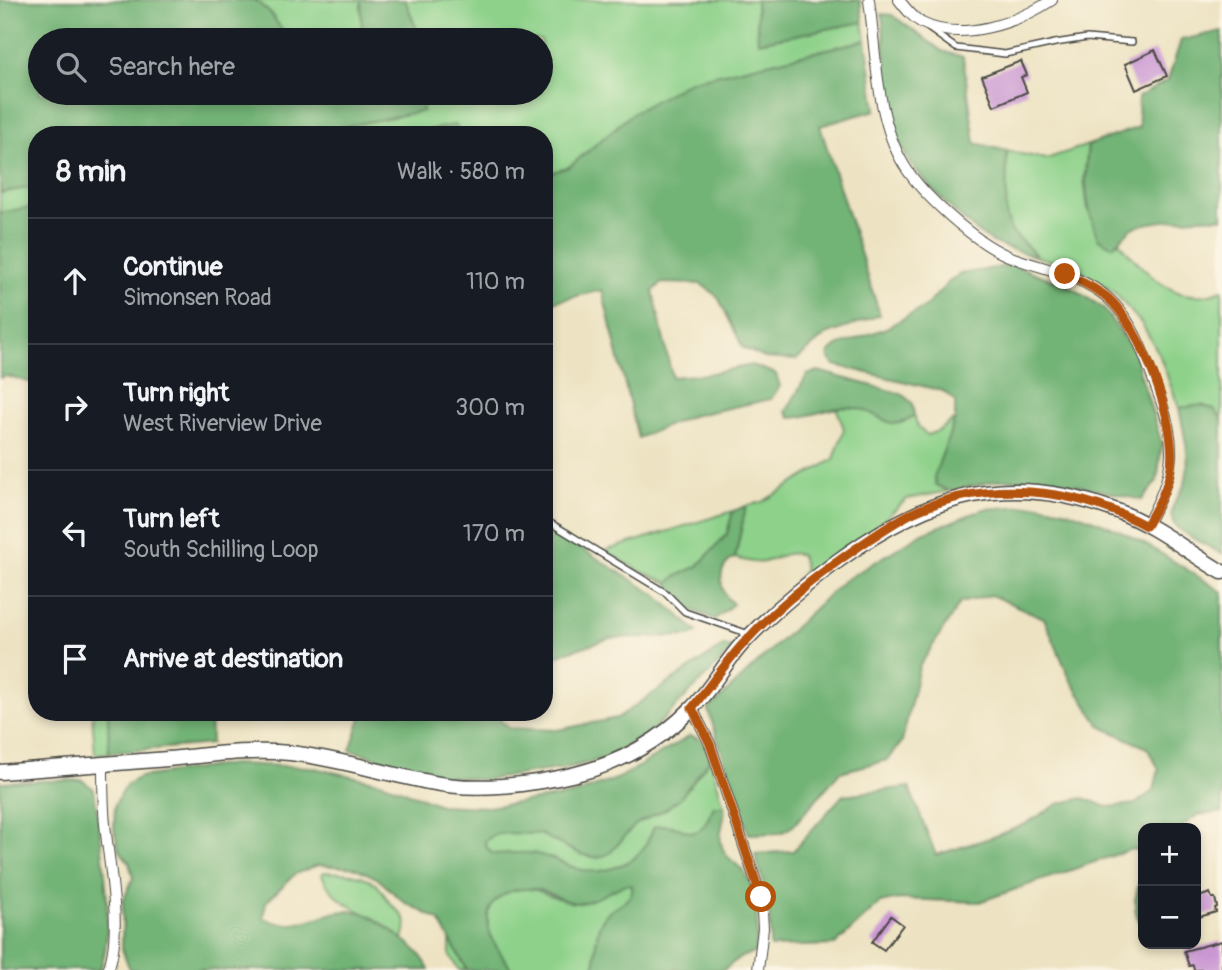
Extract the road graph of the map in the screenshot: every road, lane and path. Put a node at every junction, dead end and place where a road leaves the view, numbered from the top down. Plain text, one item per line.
1 (869, 0) edge
2 (899, 0) edge
3 (1052, 0) edge
4 (923, 24) junction
5 (1132, 42) dead end
6 (553, 524) edge
7 (1146, 526) junction
8 (1222, 572) edge
9 (752, 635) junction
10 (692, 708) junction
11 (103, 764) junction
12 (0, 772) edge
13 (113, 957) junction
14 (108, 970) edge
15 (119, 970) edge
16 (758, 970) edge

1 - 7 street
2 - 4 street
3 - 4 street
4 - 5 lane
6 - 9 lane
7 - 8 street
7 - 9 street
9 - 10 street
10 - 11 street
10 - 16 street
11 - 12 street
11 - 13 street
13 - 14 street
13 - 15 street

